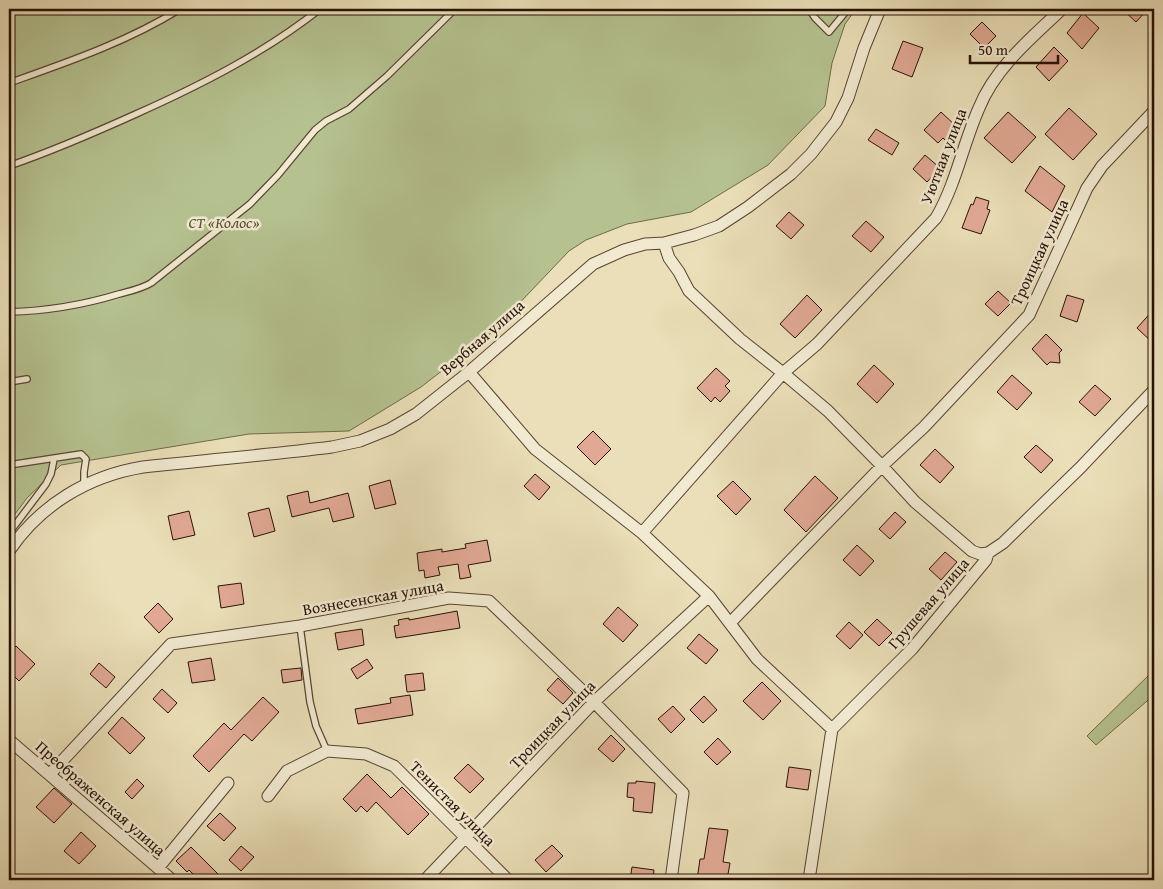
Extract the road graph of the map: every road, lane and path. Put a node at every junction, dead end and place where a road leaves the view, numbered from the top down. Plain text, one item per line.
1 (180, 9) edge
2 (320, 9) edge
3 (455, 9) edge
4 (809, 9) edge
5 (848, 9) edge
6 (880, 9) edge
7 (1062, 9) edge
8 (9, 83) edge
9 (1154, 111) edge
10 (9, 166) edge
11 (664, 243) junction
12 (9, 312) edge
13 (469, 372) junction
14 (783, 373) junction
15 (27, 379) dead end
16 (9, 382) edge
17 (1154, 390) edge
18 (54, 459) junction
19 (9, 465) edge
20 (882, 466) junction
21 (84, 485) junction
22 (9, 533) edge
23 (642, 533) junction
24 (9, 551) edge
25 (988, 553) junction
26 (709, 596) junction
27 (730, 623) junction
28 (300, 626) junction
29 (594, 702) junction
30 (832, 729) junction
31 (9, 740) edge
32 (327, 752) junction
33 (50, 774) junction
34 (228, 783) dead end
35 (268, 796) dead end
36 (465, 838) junction
37 (158, 868) junction
38 (172, 880) edge
39 (425, 880) edge
40 (508, 880) edge
41 (672, 880) edge
42 (809, 880) edge

1 - 8 lane
2 - 10 lane
3 - 12 lane
4 - 5 lane
6 - 11 street, Вербная улица
7 - 14 street, Уютная улица
9 - 20 street, Троицкая улица
11 - 13 street, Вербная улица
11 - 14 street
13 - 21 street, Вербная улица
13 - 23 street
14 - 20 street
14 - 23 street, Уютная улица
15 - 16 lane
17 - 25 street, Грушевая улица
18 - 19 lane
18 - 21 lane
18 - 22 lane
20 - 25 street
20 - 27 street, Троицкая улица
21 - 24 street, Вербная улица
23 - 26 street
25 - 30 street, Грушевая улица
26 - 27 street
26 - 29 street, Троицкая улица
27 - 30 street
28 - 29 street, Вознесенская улица
28 - 32 lane
28 - 33 street, Вознесенская улица
29 - 36 street, Троицкая улица
29 - 41 street, Вознесенская улица
30 - 42 street
31 - 33 street, Преображенская улица
32 - 35 street, Тенистая улица
32 - 36 street, Тенистая улица
33 - 37 street, Преображенская улица
34 - 37 street
36 - 39 street, Троицкая улица
36 - 40 street, Тенистая улица
37 - 38 street, Преображенская улица

